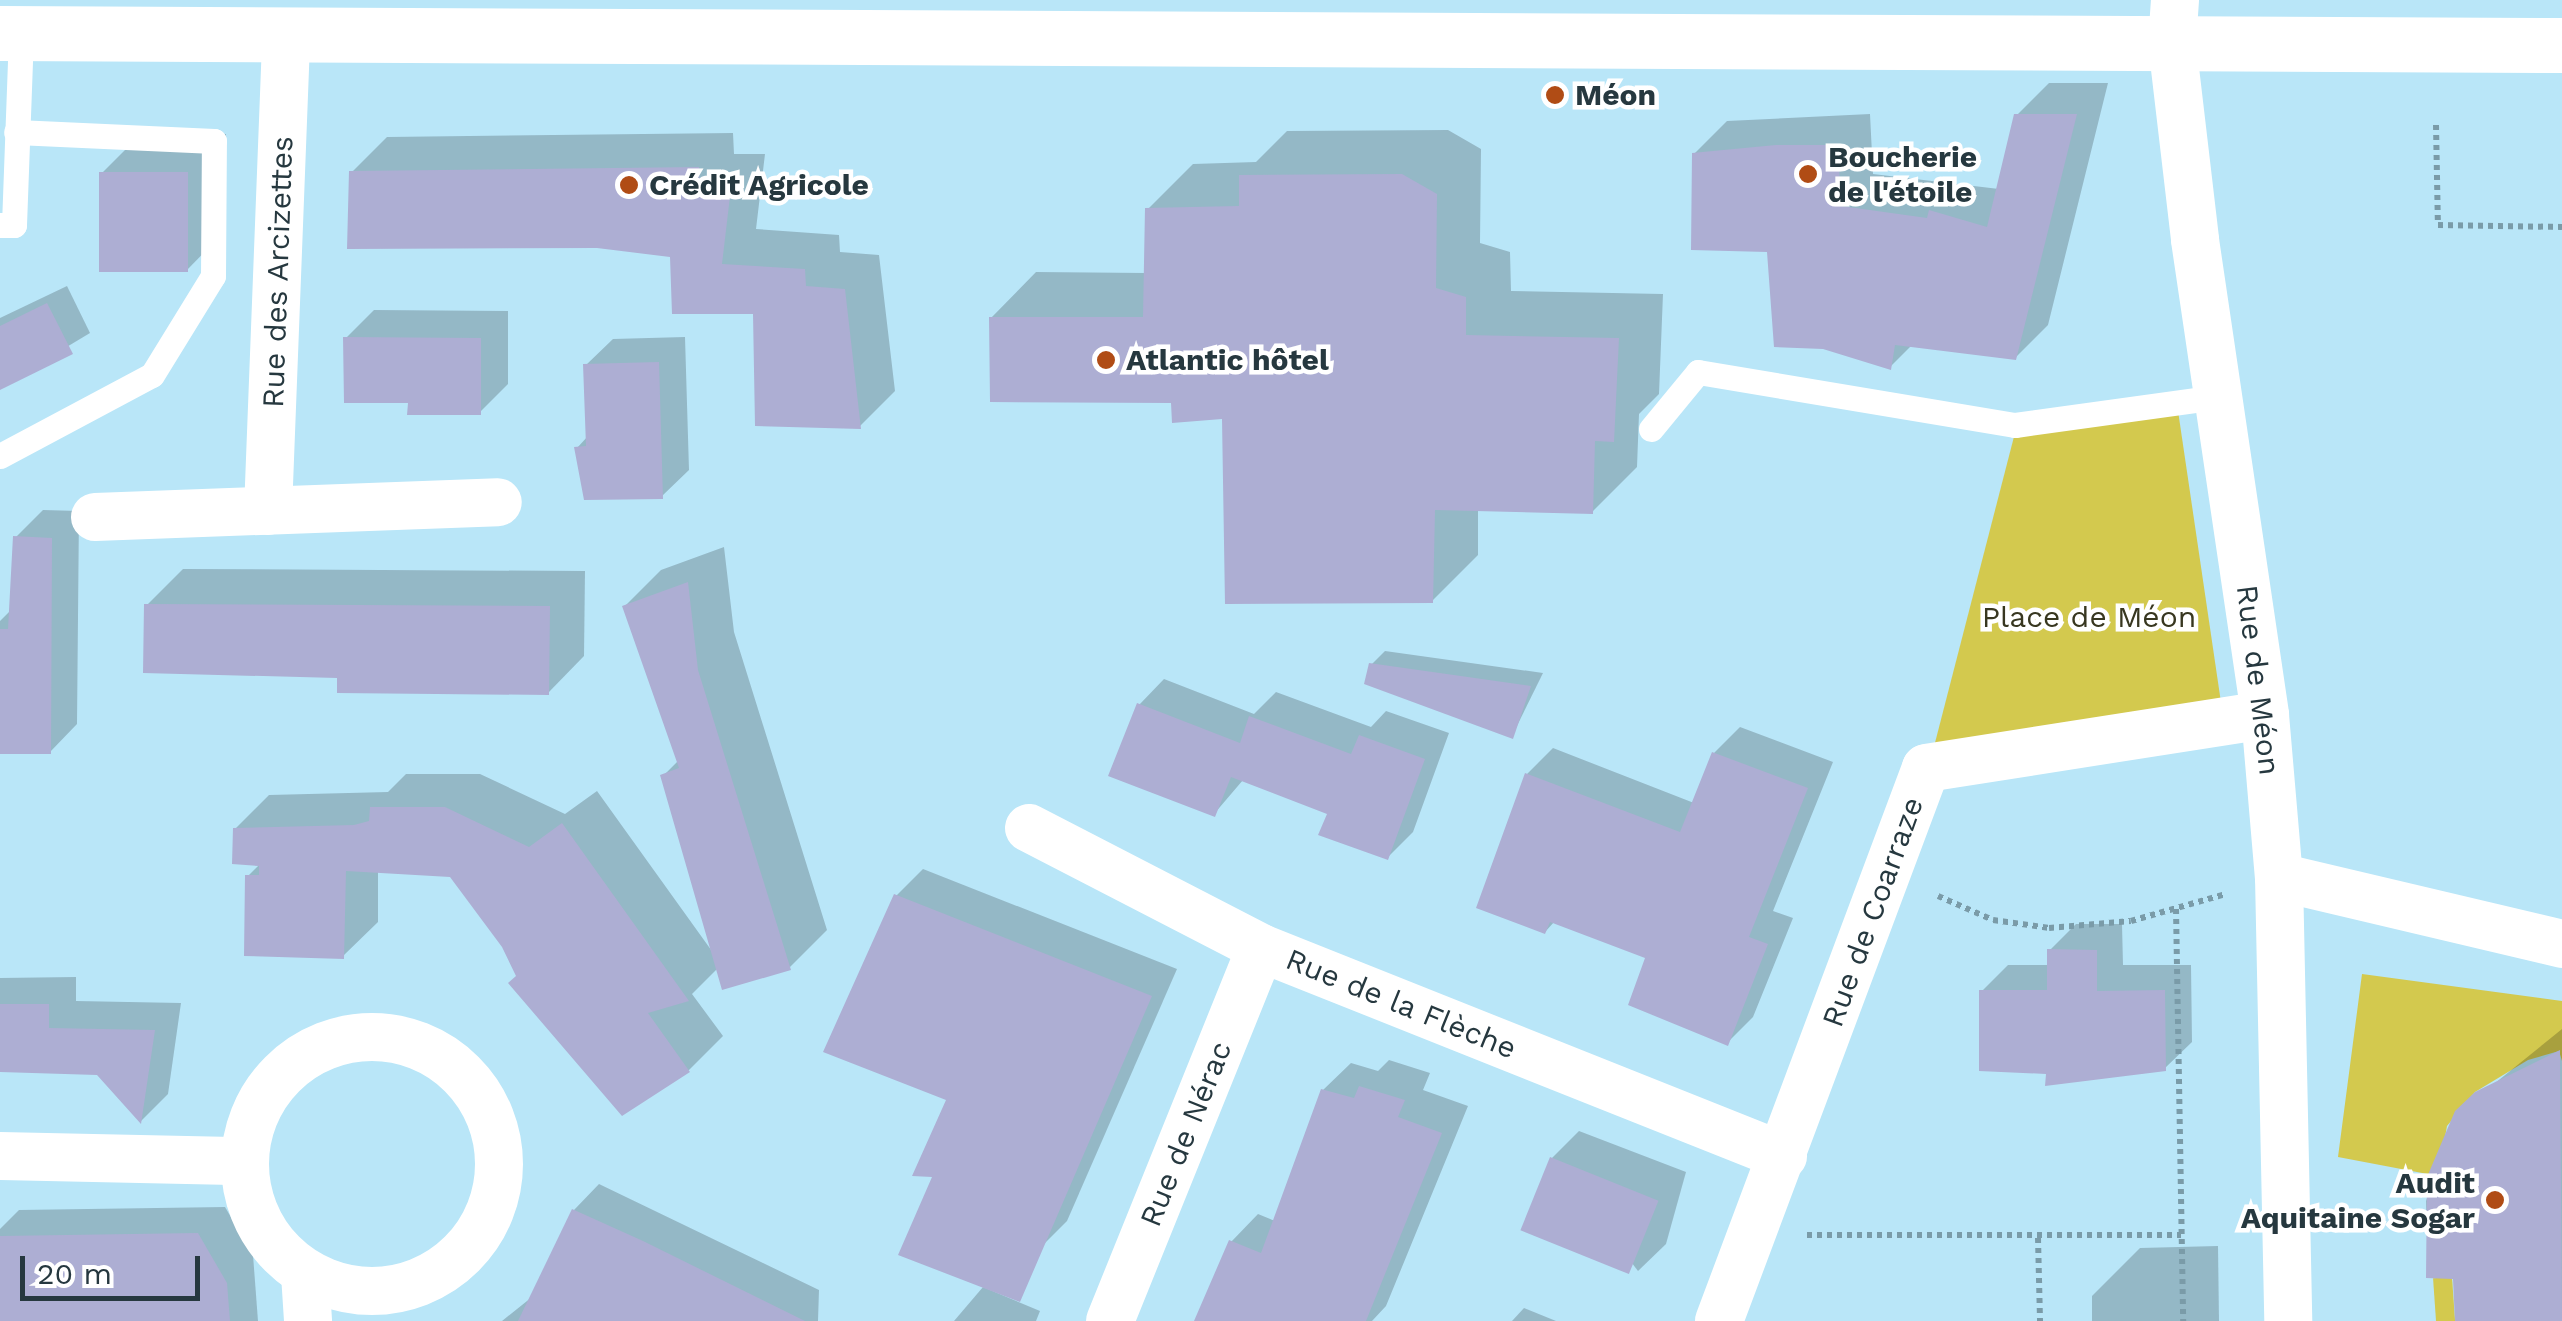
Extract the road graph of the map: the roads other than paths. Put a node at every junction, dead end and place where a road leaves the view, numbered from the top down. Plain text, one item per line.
1 (493, 19) edge
2 (2173, 22) edge
3 (11, 33) edge
4 (286, 33) junction
5 (2562, 45) edge
6 (16, 132) junction
7 (0, 225) edge
8 (2218, 397) junction
9 (1651, 429) dead end
10 (0, 456) edge
11 (498, 502) dead end
12 (268, 511) junction
13 (96, 517) dead end
14 (2265, 715) junction
15 (1028, 828) dead end
16 (2279, 876) junction
17 (2562, 944) edge
18 (1261, 948) junction
19 (0, 1156) edge
20 (1784, 1156) junction
21 (245, 1161) junction
22 (1756, 1234) junction
23 (305, 1274) junction
24 (408, 1303) edge
25 (308, 1321) edge
26 (1110, 1321) edge
27 (1719, 1321) edge
28 (1758, 1321) edge
29 (2288, 1321) edge

1 - 2 main road
1 - 4 main road
2 - 5 main road
2 - 8 street, Rue de Méon
3 - 4 main road
3 - 6 lane
4 - 12 street, Rue des Arcizettes
6 - 7 lane
6 - 10 lane
8 - 9 lane
8 - 14 street, Rue de Méon
11 - 12 street
12 - 13 street
14 - 16 street, Rue de Méon
14 - 20 street, Rue de Coarraze
15 - 18 street, Rue de la Flèche
16 - 17 street
16 - 29 street, Rue de Méon
18 - 20 street, Rue de la Flèche
18 - 26 street, Rue de Nérac
19 - 21 street
20 - 22 street, Rue de Coarraze
21 - 23 street
21 - 24 street
22 - 27 street, Rue de Coarraze
22 - 28 street
23 - 24 street
23 - 25 street

